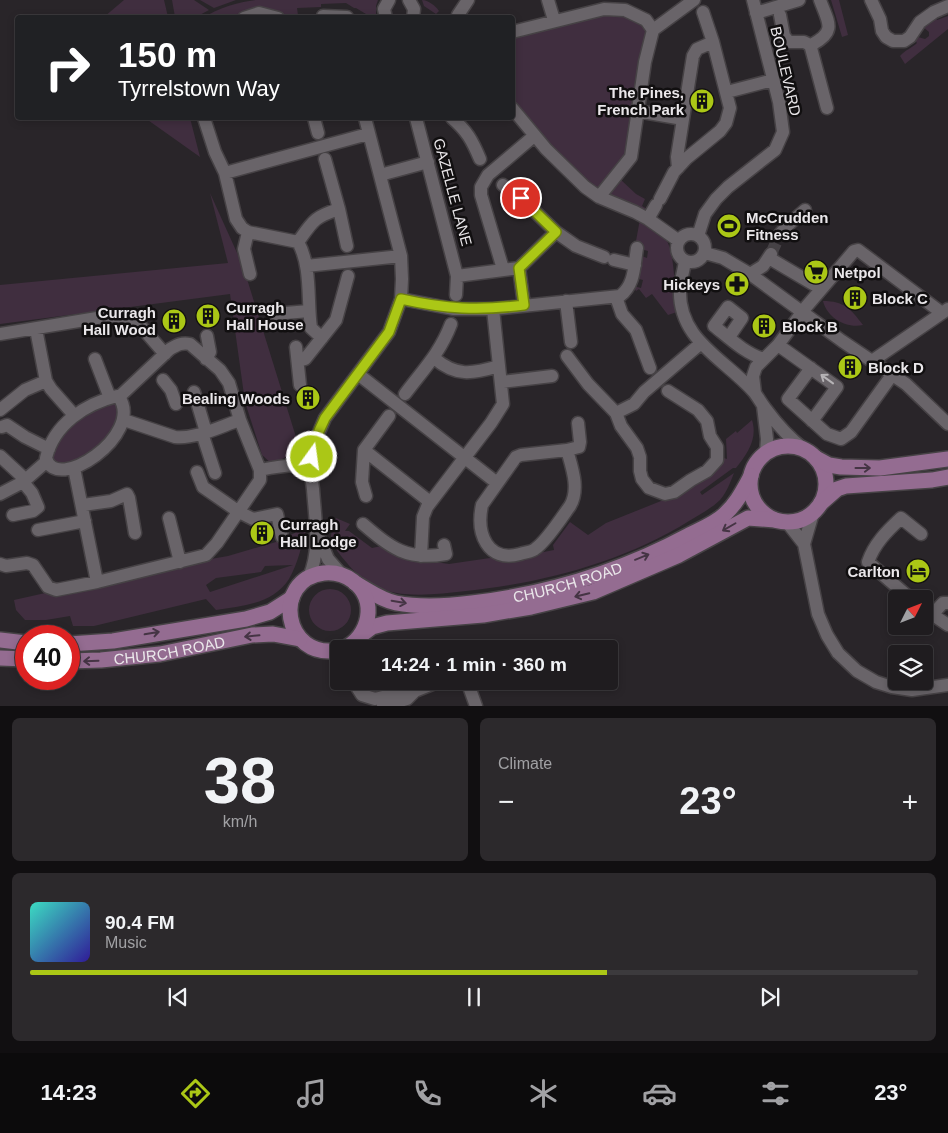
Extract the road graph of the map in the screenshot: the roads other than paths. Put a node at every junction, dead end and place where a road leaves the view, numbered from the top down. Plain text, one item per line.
1 (389, 0) edge
2 (409, 0) edge
3 (468, 0) edge
4 (548, 0) edge
5 (753, 0) edge
6 (799, 0) edge
7 (820, 0) edge
8 (871, 0) edge
9 (697, 4) edge
10 (948, 6) edge
11 (756, 13) junction
12 (253, 15) edge
13 (267, 15) edge
14 (385, 15) edge
15 (413, 15) edge
16 (458, 15) dead end
17 (780, 15) dead end
18 (554, 20) junction
19 (653, 30) junction
20 (515, 31) edge
21 (713, 42) junction
22 (812, 46) junction
23 (773, 80) junction
24 (727, 92) junction
25 (826, 108) dead end
26 (637, 111) junction
27 (515, 112) edge
28 (683, 119) junction
29 (205, 120) edge
30 (314, 120) edge
31 (365, 120) edge
32 (417, 120) edge
33 (454, 120) edge
34 (368, 134) junction
35 (534, 136) junction
36 (321, 146) junction
37 (480, 159) dead end
38 (428, 162) junction
39 (678, 168) junction
40 (225, 172) junction
41 (380, 175) junction
42 (494, 176) junction
43 (600, 197) junction
44 (339, 209) junction
45 (805, 210) dead end
46 (648, 219) junction
47 (248, 232) junction
48 (556, 232) junction
49 (780, 234) tunnel mouth
50 (698, 236) junction
51 (679, 241) junction
52 (301, 246) junction
53 (637, 248) dead end
54 (704, 253) junction
55 (400, 256) junction
56 (347, 261) junction
57 (685, 261) junction
58 (634, 265) junction
59 (306, 266) junction
60 (519, 268) junction
61 (503, 269) junction
62 (250, 274) dead end
63 (750, 274) junction
64 (457, 276) junction
65 (813, 284) dead end
66 (616, 297) junction
67 (401, 299) junction
68 (566, 301) junction
69 (524, 305) junction
70 (454, 309) junction
71 (493, 309) junction
72 (309, 311) junction
73 (945, 311) edge
74 (802, 312) junction
75 (274, 314) dead end
76 (36, 329) junction
77 (0, 334) edge
78 (207, 336) dead end
79 (728, 337) dead end
80 (322, 338) junction
81 (571, 342) dead end
82 (700, 344) junction
83 (778, 345) junction
84 (296, 347) dead end
85 (165, 354) junction
86 (566, 356) dead end
87 (206, 358) junction
88 (434, 358) junction
89 (95, 359) dead end
90 (764, 359) junction
91 (298, 361) junction
92 (872, 361) junction
93 (499, 366) junction
94 (811, 368) junction
95 (158, 373) junction
96 (358, 374) junction
97 (892, 375) junction
98 (552, 376) dead end
99 (659, 379) junction
100 (46, 381) junction
101 (501, 382) junction
102 (300, 384) dead end
103 (194, 392) dead end
104 (755, 393) junction
105 (115, 398) junction
106 (176, 404) dead end
107 (397, 405) junction
108 (763, 406) junction
109 (0, 410) edge
110 (616, 414) junction
111 (74, 415) junction
112 (124, 420) junction
113 (240, 420) junction
114 (947, 420) edge
115 (812, 421) junction
116 (578, 423) dead end
117 (2, 427) dead end
118 (204, 433) junction
119 (364, 450) junction
120 (567, 450) junction
121 (766, 452) junction
122 (810, 454) junction
123 (48, 455) junction
124 (0, 456) edge
125 (465, 457) junction
126 (948, 459) edge
127 (311, 467) junction
128 (74, 468) junction
129 (260, 470) junction
130 (197, 472) dead end
131 (215, 473) dead end
132 (751, 476) junction
133 (948, 477) edge
134 (25, 481) junction
135 (497, 483) junction
136 (0, 494) edge
137 (366, 496) dead end
138 (430, 502) junction
139 (82, 505) junction
140 (817, 508) junction
141 (239, 512) junction
142 (13, 515) dead end
143 (170, 518) dead end
144 (781, 520) junction
145 (85, 521) junction
146 (363, 524) dead end
147 (38, 530) dead end
148 (316, 530) junction
149 (135, 533) dead end
150 (921, 534) dead end
151 (282, 537) dead end
152 (804, 544) junction
153 (444, 545) dead end
154 (421, 556) junction
155 (180, 562) junction
156 (0, 564) edge
157 (341, 574) junction
158 (309, 577) junction
159 (97, 582) junction
160 (355, 583) junction
161 (901, 590) edge
162 (292, 598) junction
163 (948, 603) edge
164 (933, 610) edge
165 (933, 616) edge
166 (948, 625) edge
167 (300, 639) junction
168 (0, 640) edge
169 (352, 640) edge
170 (356, 640) edge
171 (15, 642) edge
172 (80, 643) edge
173 (330, 649) edge
174 (0, 658) edge
175 (15, 659) edge
176 (80, 661) edge
177 (948, 685) edge
178 (354, 690) edge
179 (359, 690) edge
180 (418, 690) edge
181 (470, 690) edge
182 (408, 694) junction
183 (371, 706) edge
184 (382, 706) edge
185 (476, 706) edge

1 - 14 street
2 - 15 street
3 - 16 street
4 - 18 street
5 - 11 street, BOULEVARD
6 - 11 street
7 - 22 street
8 - 10 street
9 - 19 street
9 - 21 street
11 - 23 street, BOULEVARD
12 - 13 street
17 - 22 street
18 - 19 street
18 - 20 street
19 - 26 street
21 - 24 street
21 - 28 street
22 - 25 street
23 - 24 street
23 - 50 street, BOULEVARD
24 - 39 street
26 - 28 street
26 - 43 street
27 - 35 street
28 - 39 street
29 - 40 street
30 - 36 street
31 - 34 street
32 - 38 street, GAZELLE LANE
33 - 37 street
34 - 36 street
34 - 41 street
35 - 42 street
35 - 43 street
36 - 40 street
36 - 44 street
38 - 41 street
38 - 64 street, GAZELLE LANE
39 - 46 street
40 - 47 street
41 - 55 street
42 - 48 street
42 - 61 street
43 - 46 street
44 - 52 street
44 - 56 street
45 - 49 street
46 - 51 street
47 - 52 street
47 - 62 street
48 - 58 street
48 - 60 street
50 - 51 street
50 - 54 street
51 - 57 street
52 - 59 street
53 - 58 street
54 - 57 street
54 - 63 street
55 - 56 street
55 - 67 street
56 - 59 street
56 - 80 street
57 - 82 street
58 - 66 street
59 - 72 street
60 - 61 street
60 - 69 street
61 - 64 street
63 - 65 street
63 - 74 street
64 - 70 street, GAZELLE LANE
66 - 68 street
66 - 99 street
67 - 70 street
67 - 96 street
68 - 69 street
68 - 81 street
69 - 71 street
70 - 71 street
70 - 88 street
71 - 93 street
72 - 75 street
72 - 80 street
73 - 74 street
73 - 92 street
74 - 83 street
74 - 92 street
76 - 77 street
76 - 85 street
76 - 100 street
78 - 87 street
79 - 90 street
80 - 91 street
82 - 99 street
82 - 104 street
83 - 90 street
83 - 94 street
84 - 91 street
85 - 87 street
85 - 95 street
86 - 110 street
87 - 113 street
88 - 93 street
88 - 107 street
89 - 105 street
90 - 104 street
91 - 102 street
92 - 97 street
93 - 101 street
94 - 115 street
115 -> 94 street
95 - 105 street
95 - 106 street
96 - 107 street
96 - 127 street
97 - 114 street
97 - 115 street
98 - 101 street
99 - 110 street
99 - 110 street
100 - 109 street
100 - 111 street
101 - 125 street
103 - 118 street
104 - 108 street
105 - 111 street
105 - 112 street
107 - 119 street
107 - 125 street
108 - 121 street
108 - 122 street
111 - 123 street
112 - 118 street
112 - 128 street
113 - 118 street
113 - 129 street
116 - 120 street
117 - 123 street
118 - 131 street
119 - 137 street
119 - 138 street
120 - 135 street
120 - 135 street
121 - 122 main road
121 - 132 main road
122 -> 126 main road
122 - 140 main road
123 - 128 street
123 - 134 street
124 - 134 street
125 - 135 street
125 - 138 street
127 - 129 street
127 - 148 street
128 - 139 street
129 - 141 street
130 - 141 street
132 - 144 main road
160 -> 132 main road, CHURCH ROAD
133 - 140 main road
134 - 136 street
134 - 142 street
138 - 154 street
139 - 145 street
139 - 149 street
140 - 144 main road
140 - 152 street
141 - 151 street
141 - 155 street
143 - 155 street
144 - 152 street
144 -> 170 main road, CHURCH ROAD
145 - 147 street
145 - 159 street
146 - 154 street
148 - 157 street
148 - 158 street
150 - 161 street
152 - 177 street
153 - 154 street
155 - 159 street
156 - 159 street
157 - 158 main road
157 - 160 main road
158 - 162 main road
160 - 169 main road
162 - 167 main road
172 -> 162 main road, CHURCH ROAD
163 - 164 street
165 - 166 street
167 - 173 main road
167 -> 176 main road, CHURCH ROAD
168 - 171 main road
174 - 175 main road
178 - 183 street
179 - 182 street
180 - 182 street
181 - 185 street
182 - 184 street

